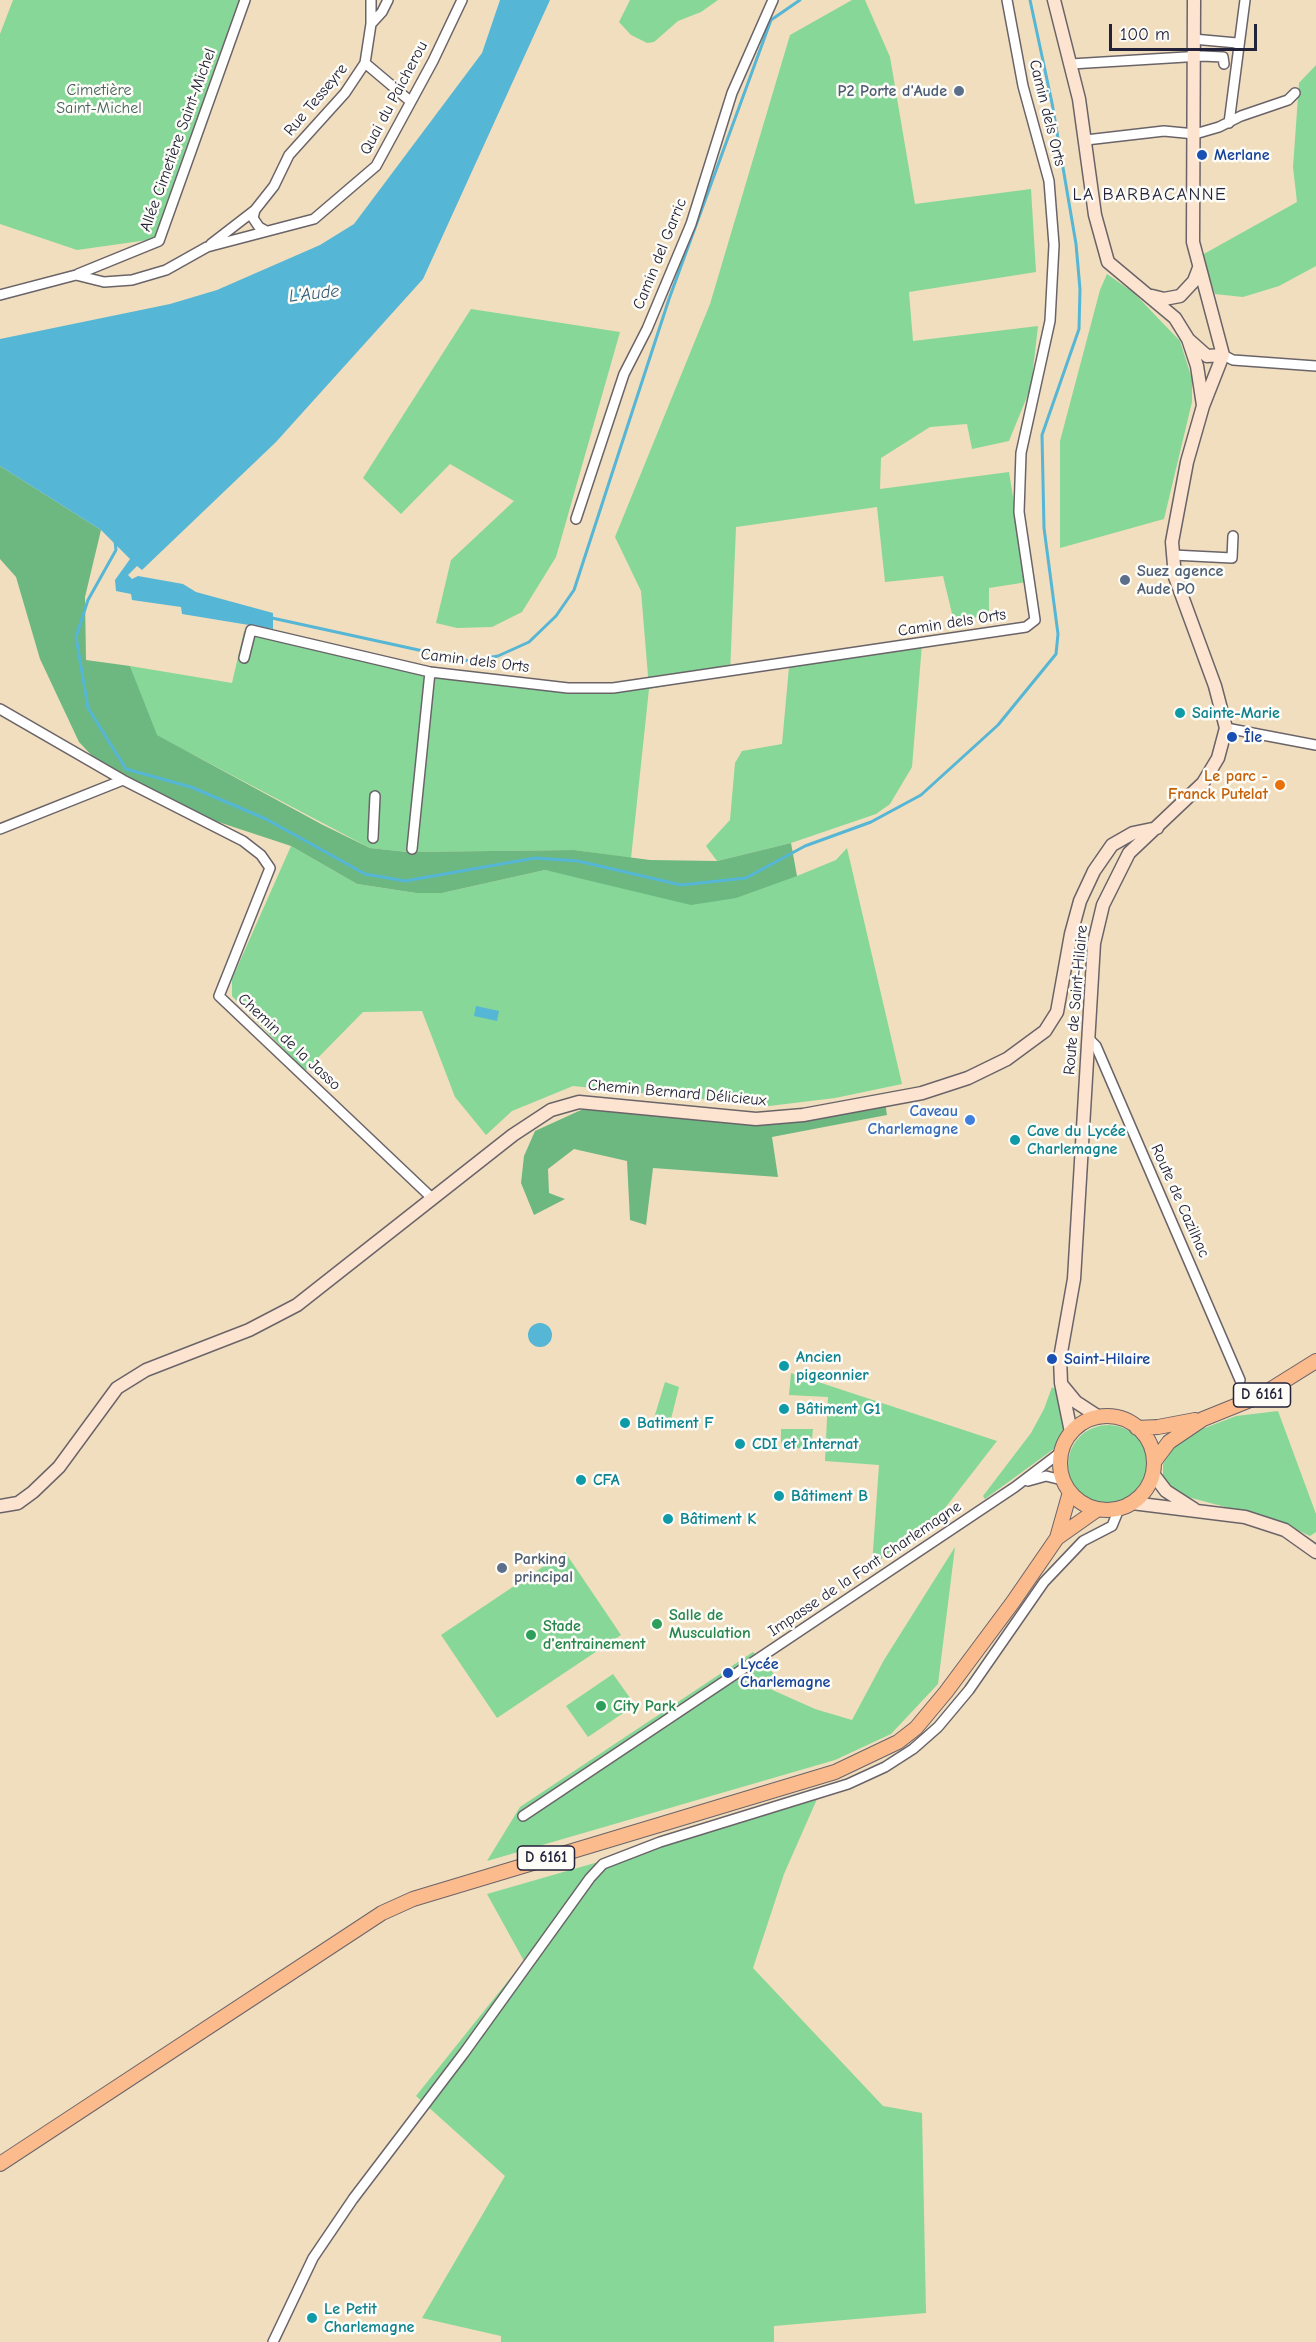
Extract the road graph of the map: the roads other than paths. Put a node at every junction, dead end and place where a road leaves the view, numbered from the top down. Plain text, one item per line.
1 (245, 0) edge
2 (371, 0) edge
3 (388, 0) edge
4 (462, 0) edge
5 (773, 0) edge
6 (1007, 0) edge
7 (1054, 0) edge
8 (1194, 0) edge
9 (1245, 0) edge
10 (371, 24) junction
11 (1193, 39) junction
12 (1238, 43) junction
13 (1194, 58) junction
14 (365, 63) junction
15 (1071, 64) junction
16 (1224, 64) dead end
17 (1295, 93) dead end
18 (410, 101) junction
19 (1229, 123) junction
20 (1195, 134) junction
21 (1086, 140) junction
22 (255, 210) junction
23 (266, 231) junction
24 (207, 247) junction
25 (1199, 268) junction
26 (76, 275) junction
27 (0, 295) edge
28 (1151, 295) junction
29 (1188, 339) junction
30 (1223, 355) junction
31 (1316, 366) edge
32 (1200, 385) junction
33 (1203, 406) junction
34 (576, 519) dead end
35 (1233, 536) dead end
36 (1173, 555) junction
37 (244, 658) dead end
38 (430, 672) junction
39 (0, 709) edge
40 (1226, 728) junction
41 (1316, 745) edge
42 (123, 780) junction
43 (375, 796) dead end
44 (1157, 828) junction
45 (0, 829) edge
46 (374, 838) dead end
47 (412, 849) dead end
48 (1088, 1038) junction
49 (433, 1199) junction
50 (1316, 1361) edge
51 (1240, 1380) dead end
52 (1061, 1383) junction
53 (1099, 1417) junction
54 (1203, 1419) junction
55 (1137, 1428) junction
56 (1071, 1432) junction
57 (1061, 1452) junction
58 (1153, 1468) junction
59 (1062, 1480) junction
60 (1015, 1487) junction
61 (1070, 1492) junction
62 (1132, 1503) junction
63 (0, 1506) edge
64 (1098, 1509) junction
65 (1119, 1509) junction
66 (1195, 1510) junction
67 (1057, 1538) junction
68 (1316, 1552) edge
69 (523, 1816) dead end
70 (0, 2164) edge
71 (273, 2342) edge

1 - 26 street, Allée Cimetière Saint-Michel
2 - 10 street, Rue Tesseyre
3 - 10 street
4 - 18 street, Quai du Paicherou
5 - 34 street, Camin del Garric
6 - 38 street, Camin dels Orts
7 - 15 main road
8 - 11 main road
9 - 12 street
10 - 14 street, Rue Tesseyre
11 - 12 street
11 - 13 main road
12 - 19 street
13 - 15 street
13 - 16 street
13 - 20 main road
14 - 18 street
14 - 22 street, Rue Tesseyre
15 - 21 main road
17 - 19 street
18 - 23 street, Quai du Paicherou
19 - 20 street
20 - 21 street
20 - 25 main road
21 - 28 main road
22 - 23 street
22 - 24 street, Rue Tesseyre
23 - 24 street, Quai du Paicherou
24 - 26 street, Quai du Paicherou
25 - 28 main road
25 - 30 main road
26 - 27 street, Quai du Paicherou
28 - 29 main road
29 - 30 main road
29 - 32 main road
30 - 31 street
30 - 32 main road
30 - 33 main road, Route de Saint-Hilaire
32 - 33 main road
33 - 36 main road, Route de Saint-Hilaire
35 - 36 street
36 - 40 main road, Route de Saint-Hilaire
37 - 38 street, Camin dels Orts
38 - 47 street
39 - 42 street, Chemin de la Jasso
40 - 41 street
40 - 44 main road, Route de Saint-Hilaire
42 - 45 street
42 - 49 street, Chemin de la Jasso
43 - 46 street
44 - 48 main road, Route de Saint-Hilaire
44 - 49 main road, Chemin Bernard Délicieux
48 - 51 street, Route de Cazilhac
48 - 52 main road, Route de Saint-Hilaire
49 - 63 main road, Chemin Bernard Délicieux
50 - 54 main road, D 6161
52 - 53 main road
52 - 56 main road, Route de Saint-Hilaire
53 - 55 main road
53 - 56 main road
54 - 55 main road, D 6161
54 - 58 main road, D 6161
55 - 58 main road
56 - 57 main road
57 - 59 main road
57 - 60 street
58 - 62 main road
58 - 66 main road
59 - 60 street
59 - 61 main road
60 - 69 street, Impasse de la Font Charlemagne
61 - 64 main road
61 - 67 main road, D 6161
62 - 65 main road
62 - 66 main road
64 - 65 main road
64 - 67 main road, D 6161
65 - 71 street
66 - 68 main road
67 - 70 main road, D 6161

